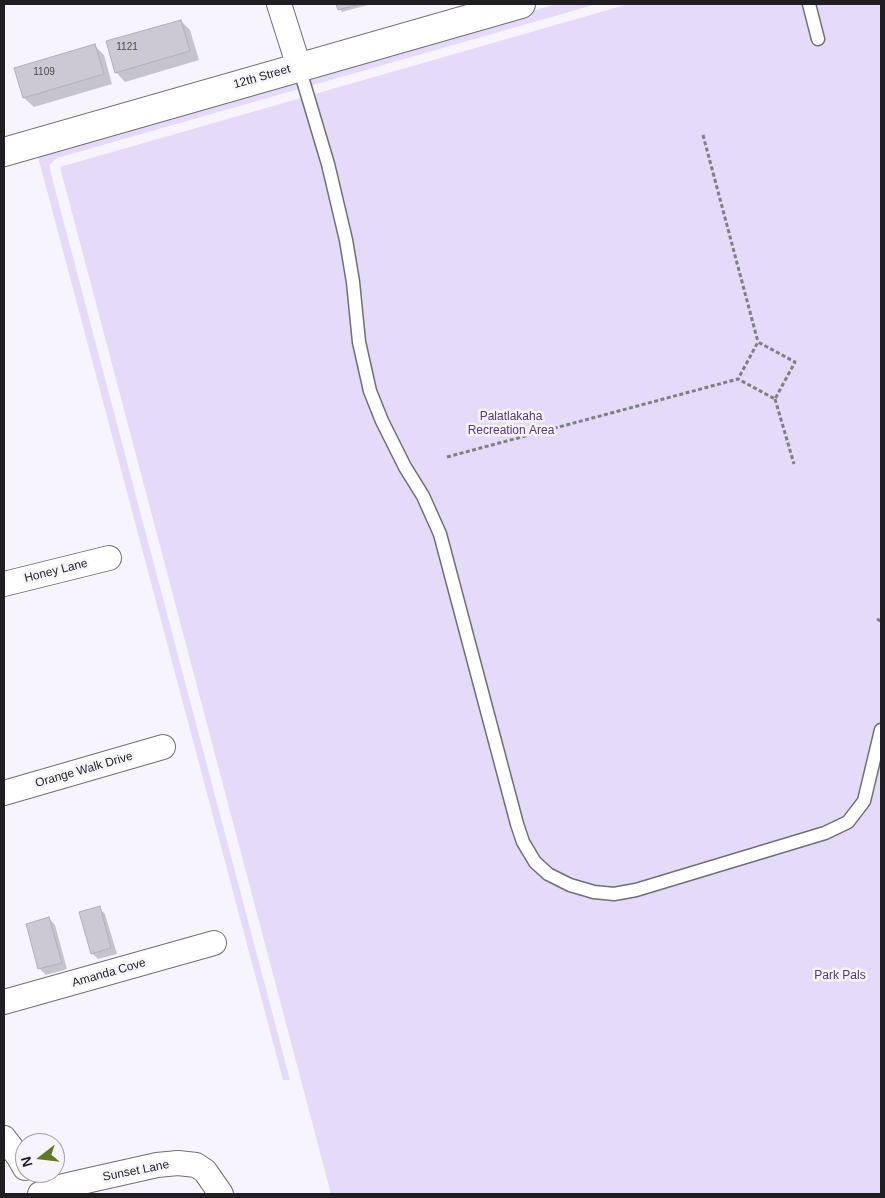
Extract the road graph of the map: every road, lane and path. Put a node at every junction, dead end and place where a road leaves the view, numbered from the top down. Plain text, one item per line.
1 (279, 4) edge
2 (520, 4) edge
3 (809, 4) edge
4 (818, 39) dead end
5 (299, 67) junction
6 (703, 135) dead end
7 (4, 152) edge
8 (758, 342) junction
9 (738, 379) junction
10 (775, 399) junction
11 (447, 457) dead end
12 (794, 464) dead end
13 (109, 558) dead end
14 (4, 584) edge
15 (881, 730) edge
16 (164, 747) dead end
17 (4, 793) edge
18 (214, 943) dead end
19 (4, 1002) edge
20 (4, 1138) edge
21 (15, 1152) edge
22 (39, 1194) edge
23 (221, 1194) edge

1 - 5 street
2 - 5 main road, 12th Street
3 - 4 lane
5 - 7 main road, 12th Street
5 - 15 lane
6 - 8 path
8 - 9 path
8 - 10 path
9 - 10 path
9 - 11 path
10 - 12 path
13 - 14 street, Honey Lane
16 - 17 street, Orange Walk Drive
18 - 19 street, Amanda Cove
20 - 21 street
22 - 23 street, Sunset Lane

